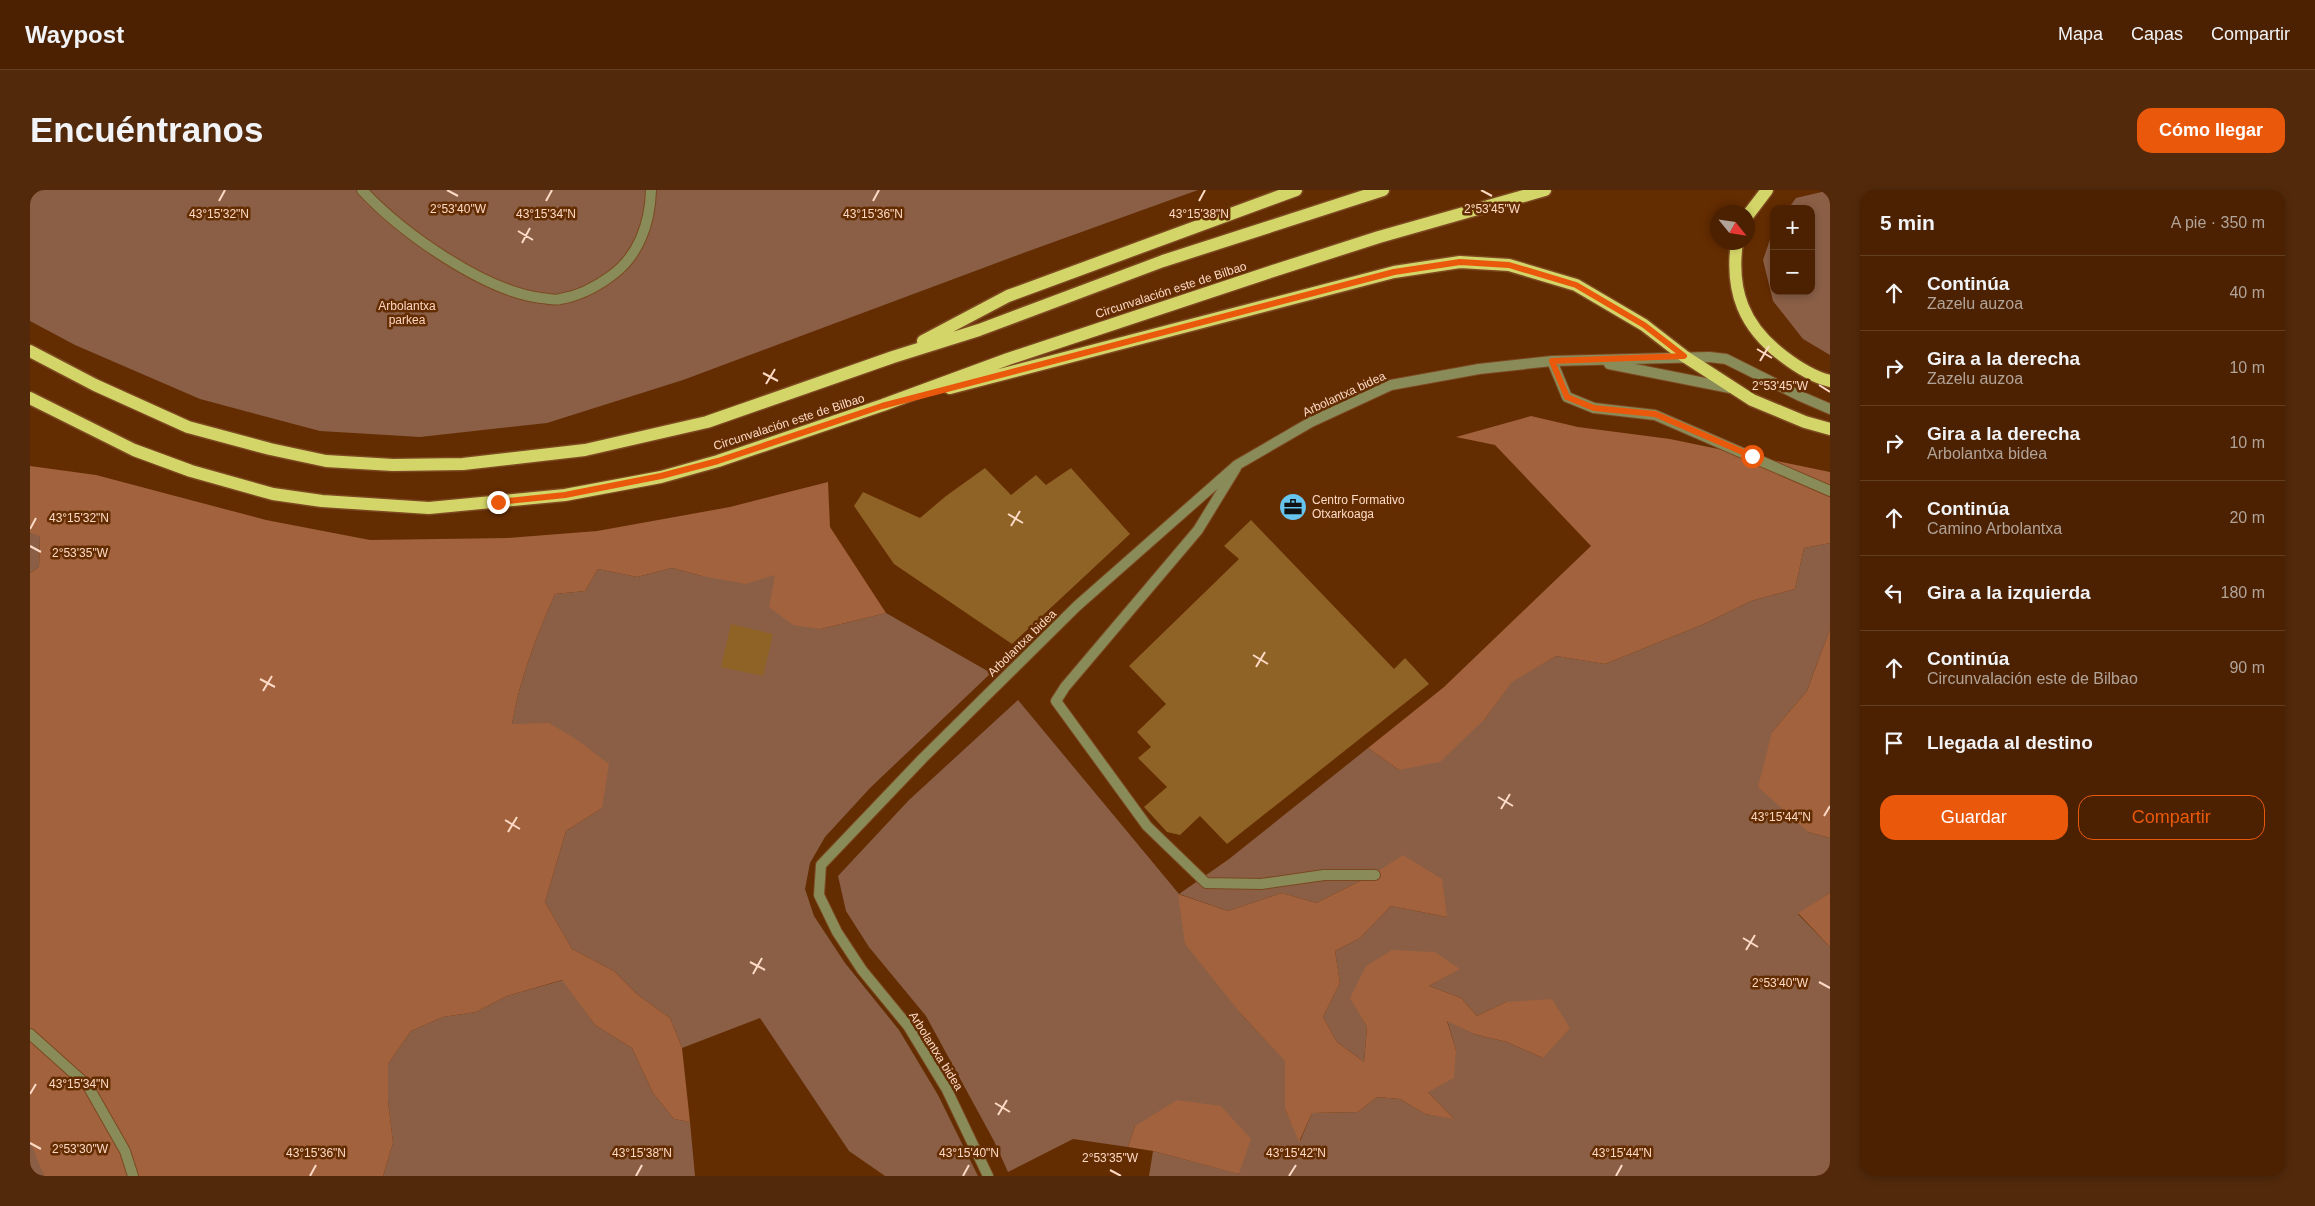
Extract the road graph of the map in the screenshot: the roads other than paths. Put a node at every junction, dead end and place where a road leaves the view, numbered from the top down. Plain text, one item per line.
1 (362, 190) edge
2 (651, 190) edge
3 (1296, 190) edge
4 (1383, 190) edge
5 (1545, 190) edge
6 (1767, 190) edge
7 (1755, 206) edge
8 (1736, 250) edge
9 (30, 351) edge
10 (1684, 356) junction
11 (892, 357) junction
12 (1552, 361) junction
13 (1596, 361) junction
14 (1830, 381) edge
15 (1734, 388) junction
16 (30, 398) edge
17 (882, 406) junction
18 (1830, 409) edge
19 (1830, 429) edge
20 (1237, 465) junction
21 (1830, 490) edge
22 (1375, 875) dead end
23 (30, 1034) edge
24 (133, 1176) edge
25 (988, 1176) edge

1 - 2 street
3 - 11 main road
4 - 11 main road, Circunvalación este de Bilbao
5 - 17 main road, Circunvalación este de Bilbao
6 - 7 main road
8 - 14 main road
9 - 11 main road, Circunvalación este de Bilbao
10 - 13 street
10 - 15 main road
10 - 17 main road
10 - 18 street
12 - 13 street, Arbolantxa bidea
12 - 20 street, Arbolantxa bidea
12 - 21 street
13 - 15 street
15 - 19 main road
16 - 17 main road, Circunvalación este de Bilbao
20 - 22 street
20 - 25 street, Arbolantxa bidea
23 - 24 street

